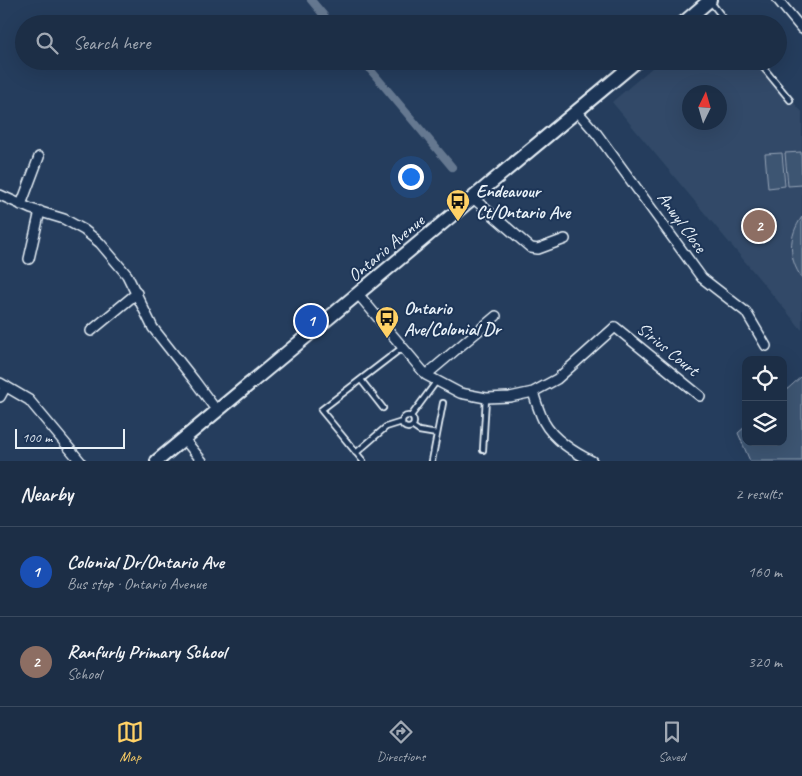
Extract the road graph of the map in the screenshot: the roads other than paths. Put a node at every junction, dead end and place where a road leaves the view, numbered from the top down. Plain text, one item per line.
1 (710, 0) edge
2 (778, 0) edge
3 (692, 15) edge
4 (721, 15) edge
5 (802, 29) edge
6 (626, 70) edge
7 (765, 70) edge
8 (790, 100) dead end
9 (577, 111) junction
10 (39, 157) dead end
11 (0, 195) edge
12 (473, 198) junction
13 (21, 205) junction
14 (40, 211) junction
15 (565, 239) dead end
16 (29, 259) dead end
17 (137, 293) junction
18 (358, 294) junction
19 (496, 316) dead end
20 (90, 331) dead end
21 (766, 346) dead end
22 (403, 347) junction
23 (426, 375) junction
24 (360, 380) junction
25 (436, 382) junction
26 (3, 385) edge
27 (533, 392) junction
28 (700, 396) dead end
29 (0, 397) edge
30 (486, 398) junction
31 (443, 403) dead end
32 (383, 408) dead end
33 (219, 410) junction
34 (411, 416) junction
35 (402, 422) junction
36 (413, 427) junction
37 (437, 434) junction
38 (184, 439) junction
39 (483, 450) dead end
40 (356, 453) junction
41 (80, 461) edge
42 (157, 461) edge
43 (202, 461) edge
44 (362, 461) edge
45 (432, 461) edge
46 (592, 461) edge

1 - 3 street
1 - 4 lane
2 - 5 street
6 - 9 street, Ontario Avenue
7 - 8 lane
9 - 12 street, Ontario Avenue
9 - 21 street, Anwyl Close
10 - 13 street
11 - 13 street
12 - 15 street
12 - 18 street, Ontario Avenue
13 - 14 street
14 - 16 street
14 - 17 street
17 - 20 street
17 - 33 street
18 - 22 street
18 - 33 street, Ontario Avenue
19 - 23 street
22 - 23 street
22 - 24 lane
23 - 25 street
24 - 32 lane
24 - 40 lane
25 - 30 street
25 - 34 lane
26 - 29 street
26 - 41 street
27 - 28 street, Sirius Court
27 - 30 street
27 - 46 street
30 - 39 lane
31 - 37 lane
33 - 38 street, Ontario Avenue
34 - 35 lane
34 - 36 lane
35 - 36 lane
35 - 40 lane
36 - 37 lane
37 - 45 lane
38 - 42 street, Ontario Avenue
38 - 43 street
40 - 44 lane

